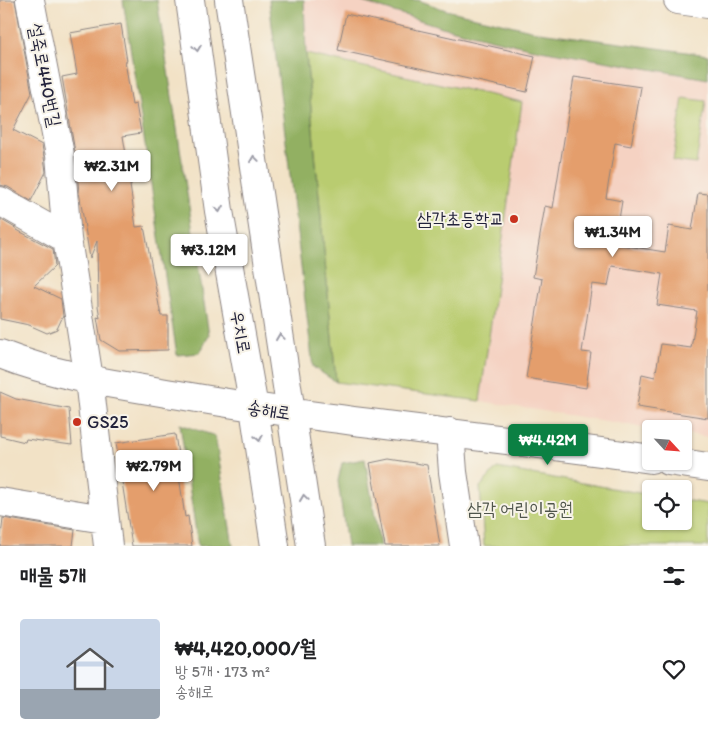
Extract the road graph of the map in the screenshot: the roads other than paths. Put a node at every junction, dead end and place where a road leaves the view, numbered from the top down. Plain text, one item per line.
1 (30, 0) edge
2 (678, 0) edge
3 (231, 3) edge
4 (708, 4) edge
5 (189, 7) edge
6 (0, 201) edge
7 (67, 239) junction
8 (0, 354) edge
9 (89, 379) junction
10 (254, 408) junction
11 (292, 414) junction
12 (450, 432) junction
13 (642, 458) edge
14 (692, 465) edge
15 (708, 467) edge
16 (0, 502) edge
17 (104, 518) junction
18 (108, 546) edge
19 (275, 546) edge
20 (311, 546) edge
21 (464, 546) edge

1 - 7 street, 설죽로440번길
2 - 4 street
11 -> 3 street
5 -> 10 street, 우치로
6 - 7 street
7 - 9 street, 설죽로440번길
8 - 9 street, 송해로
9 - 10 street, 송해로
9 - 17 street
10 - 11 street, 송해로
10 -> 19 street, 우치로
11 - 12 street, 송해로
20 -> 11 street
12 - 13 street, 송해로
12 - 21 street
14 - 15 street
16 - 17 street
17 - 18 street

